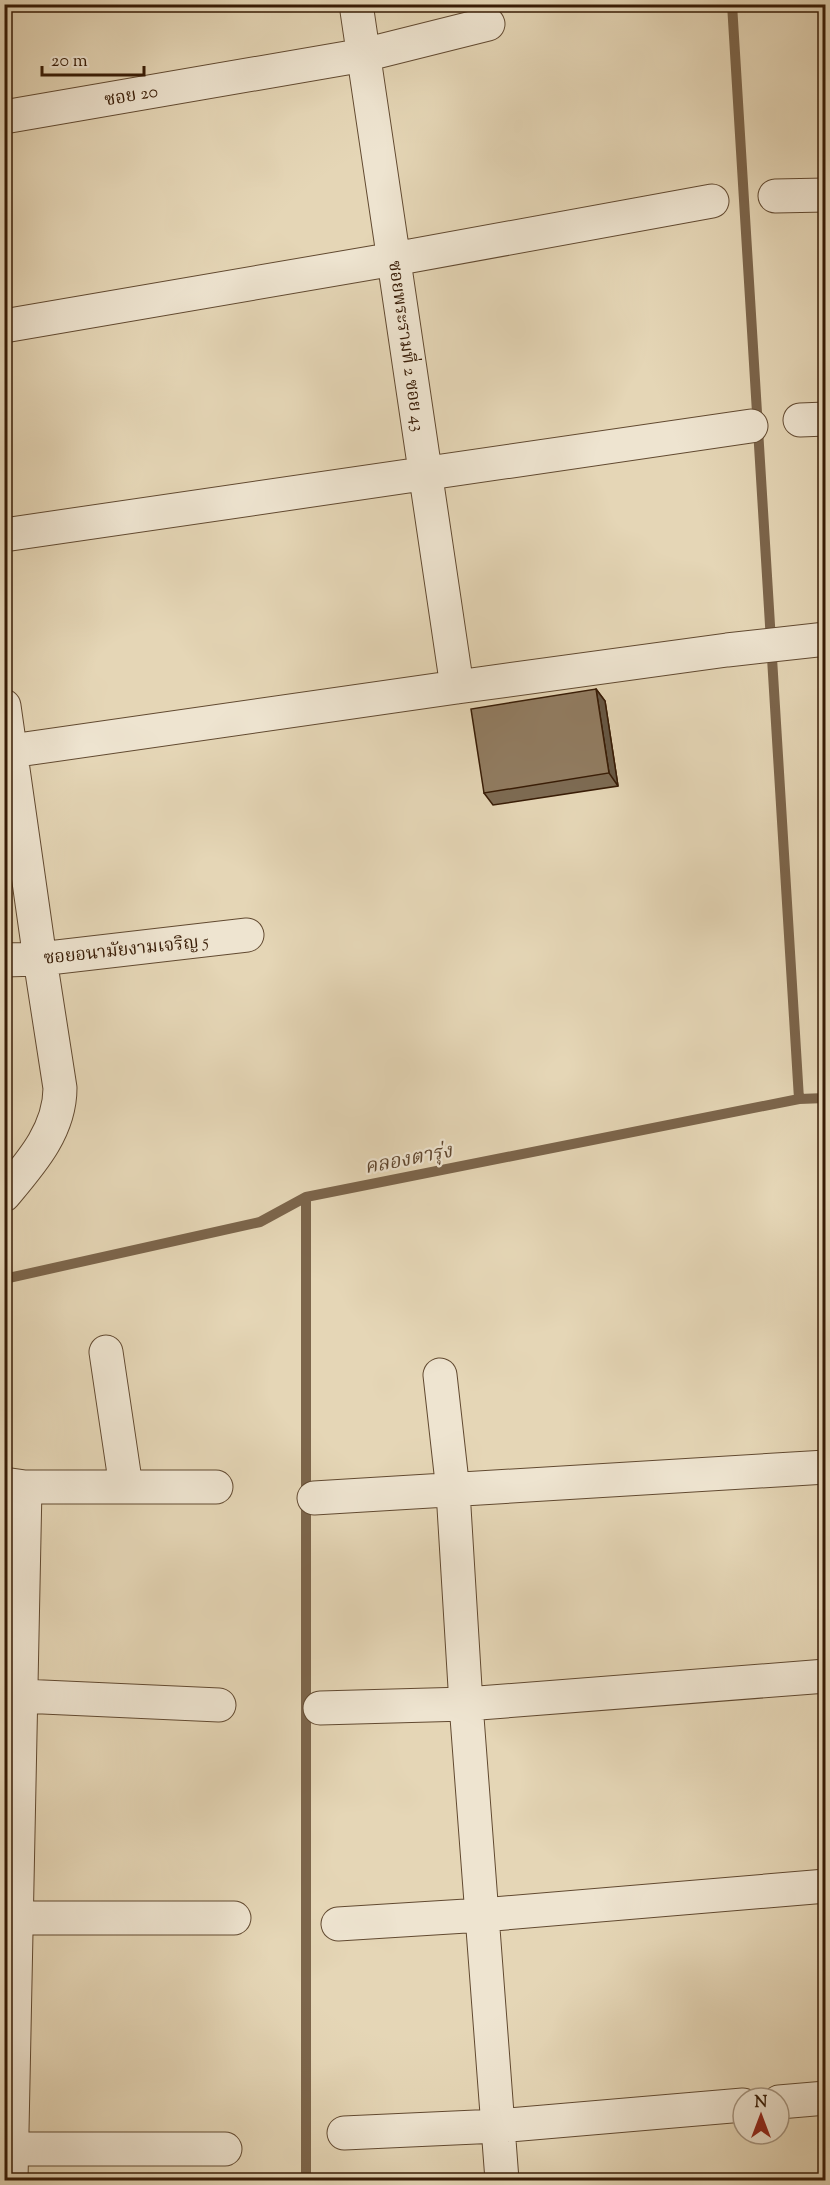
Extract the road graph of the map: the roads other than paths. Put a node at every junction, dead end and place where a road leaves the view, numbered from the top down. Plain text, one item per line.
1 (356, 4) edge
2 (488, 24) dead end
3 (364, 55) junction
4 (4, 117) edge
5 (825, 195) edge
6 (776, 196) dead end
7 (712, 201) dead end
8 (394, 259) junction
9 (4, 326) edge
10 (750, 426) dead end
11 (426, 474) junction
12 (4, 535) edge
13 (813, 640) edge
14 (457, 687) junction
15 (4, 706) edge
16 (11, 751) junction
17 (247, 935) dead end
18 (40, 959) junction
19 (4, 960) edge
20 (4, 1195) edge
21 (106, 1352) dead end
22 (440, 1375) dead end
23 (825, 1467) edge
24 (15, 1485) edge
25 (126, 1486) junction
26 (216, 1486) dead end
27 (453, 1491) junction
28 (314, 1498) dead end
29 (825, 1676) edge
30 (21, 1696) junction
31 (466, 1704) junction
32 (219, 1705) dead end
33 (320, 1708) dead end
34 (825, 1886) edge
35 (482, 1915) junction
36 (17, 1918) junction
37 (234, 1918) dead end
38 (338, 1924) dead end
39 (825, 2098) edge
40 (791, 2101) edge
41 (731, 2106) edge
42 (498, 2126) junction
43 (344, 2133) dead end
44 (12, 2149) junction
45 (225, 2149) dead end
46 (11, 2181) edge
47 (502, 2181) edge

1 - 3 street, ซอยพระรามที่ 2 ซอย 43
2 - 3 street, ซอย 20
3 - 4 street, ซอย 20
3 - 8 street, ซอยพระรามที่ 2 ซอย 43
5 - 6 street
7 - 8 street
8 - 9 street
8 - 11 street, ซอยพระรามที่ 2 ซอย 43
10 - 11 street
11 - 12 street
11 - 14 street, ซอยพระรามที่ 2 ซอย 43
13 - 14 street
14 - 16 street
15 - 16 street
16 - 18 street
17 - 18 street, ซอยอนามัยงามเจริญ 5
18 - 19 street, ซอยอนามัยงามเจริญ 5
18 - 20 street
21 - 25 street
22 - 27 street
23 - 27 street
24 - 25 street
24 - 30 street
25 - 26 street
27 - 28 street
27 - 31 street
29 - 31 street
30 - 32 street
30 - 36 street
31 - 33 street
31 - 35 street
34 - 35 street
35 - 38 street
35 - 42 street
36 - 37 street
36 - 44 street
39 - 40 street
41 - 42 street
42 - 43 street
42 - 47 street
44 - 45 street
44 - 46 street

